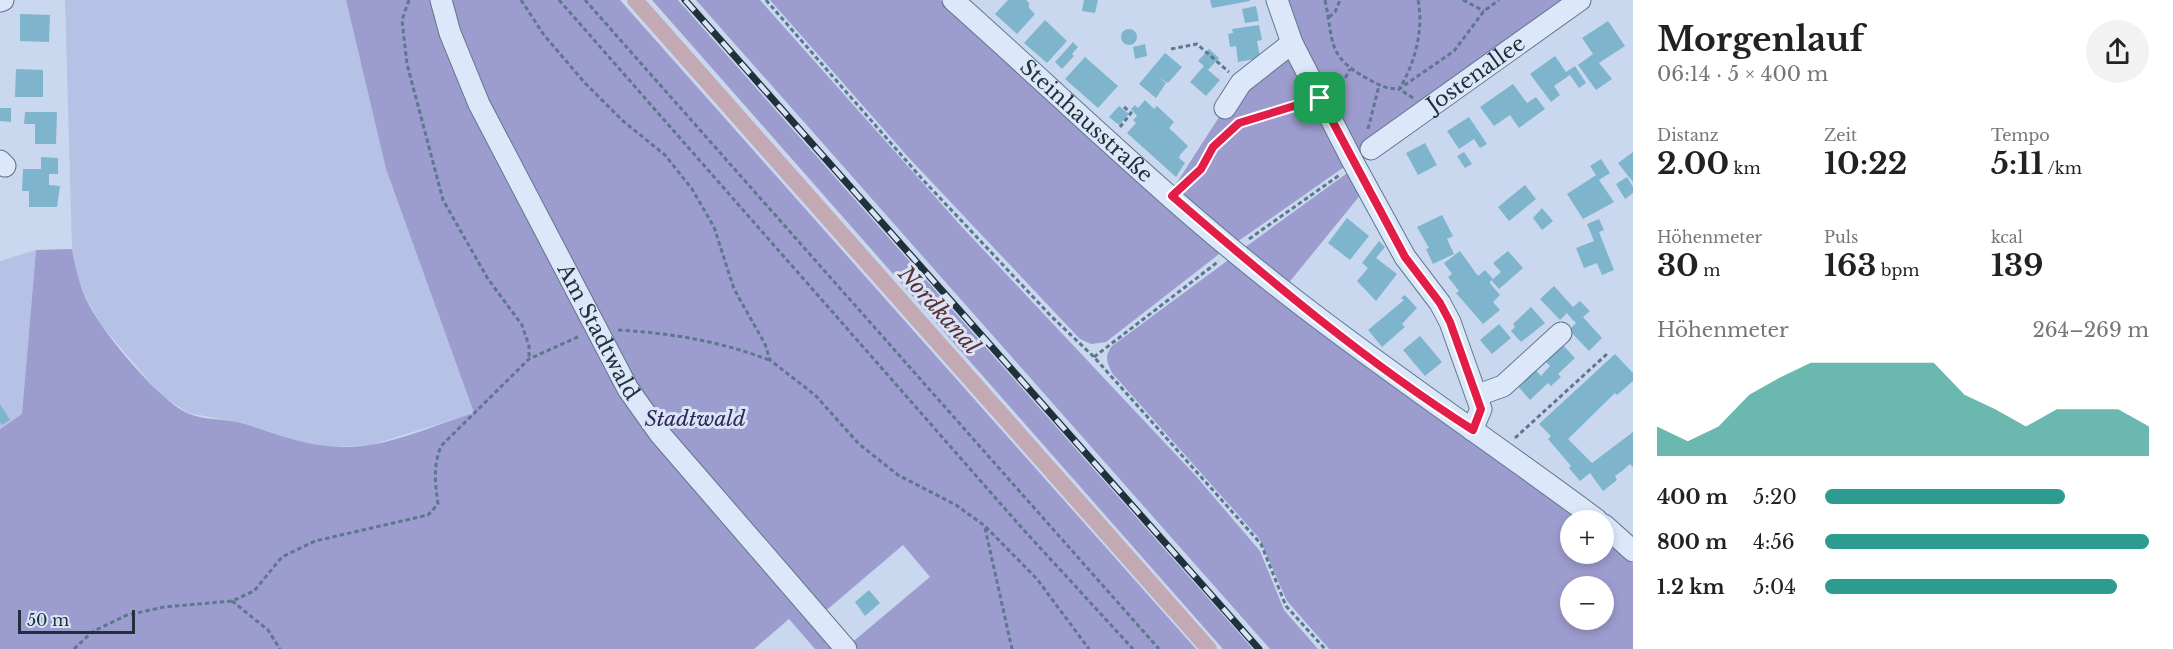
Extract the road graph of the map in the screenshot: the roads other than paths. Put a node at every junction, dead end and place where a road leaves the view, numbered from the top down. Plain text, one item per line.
1 (441, 0) edge
2 (953, 0) edge
3 (1277, 0) edge
4 (1580, 0) edge
5 (1292, 43) junction
6 (1225, 108) dead end
7 (1368, 143) road end
8 (1561, 333) dead end
9 (1478, 395) junction
10 (1473, 430) junction
11 (1584, 510) edge
12 (1614, 531) edge
13 (1629, 539) edge
14 (846, 649) edge

1 - 14 street, Am Stadtwald
2 - 10 street, Steinhausstraße
3 - 5 street
4 - 7 street, Jostenallee
5 - 6 street
5 - 9 street
8 - 9 street
9 - 10 street
10 - 11 street, Steinhausstraße
12 - 13 street

